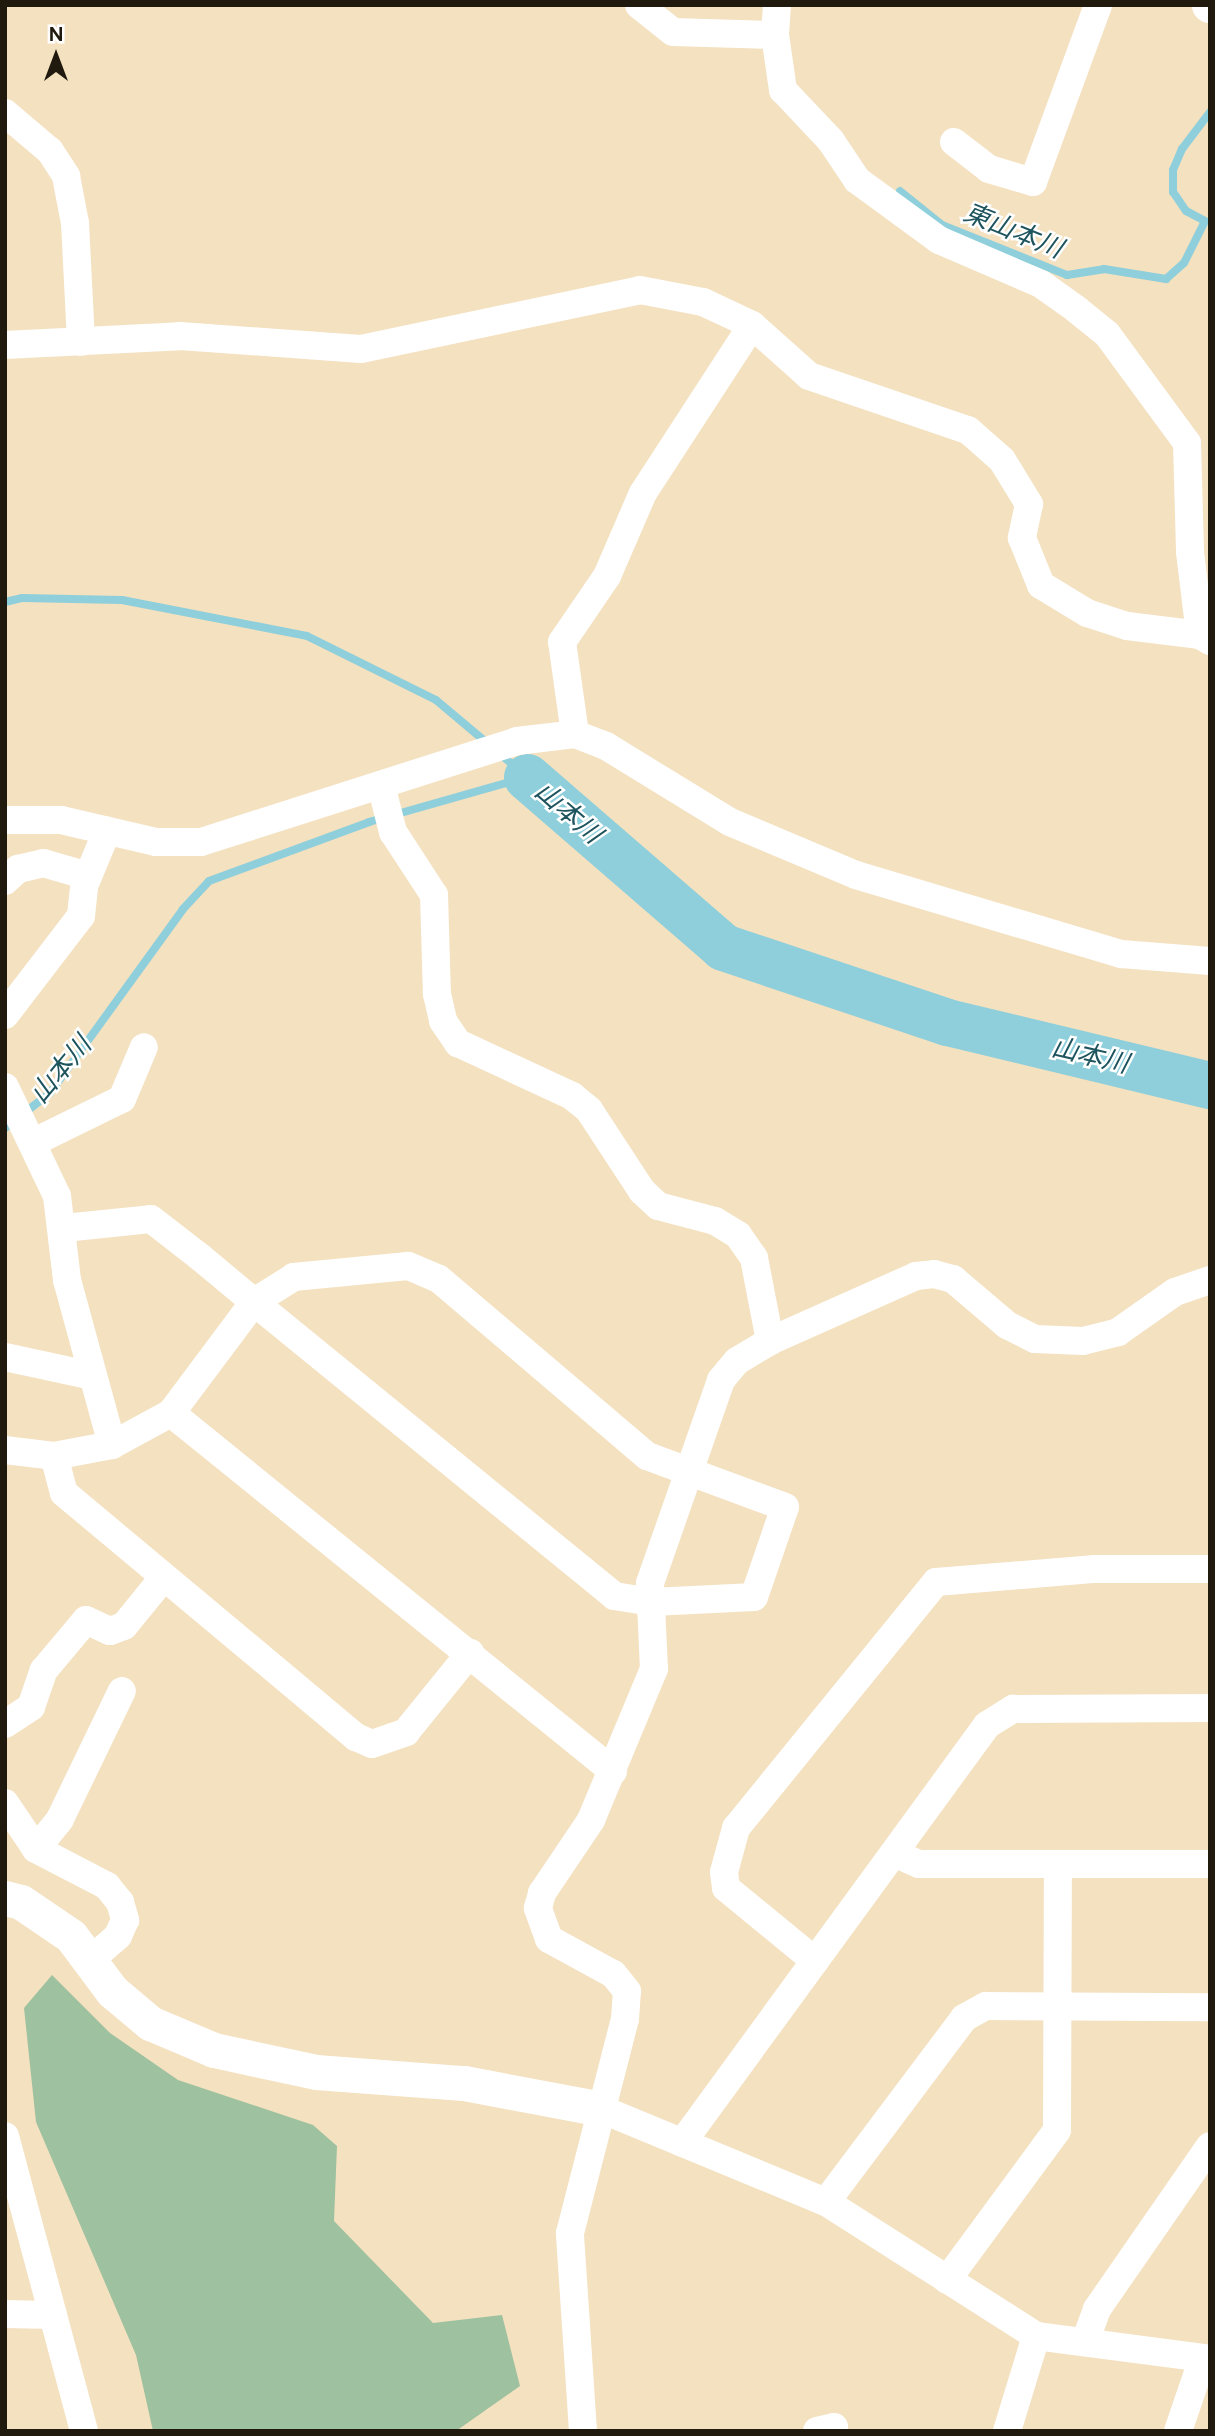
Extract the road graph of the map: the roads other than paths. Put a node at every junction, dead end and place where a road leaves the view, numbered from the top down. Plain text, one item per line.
1 (639, 5) edge
2 (777, 5) edge
3 (1098, 5) edge
4 (775, 34) junction
5 (5, 113) edge
6 (954, 142) dead end
7 (752, 325) junction
8 (81, 342) junction
9 (5, 345) edge
10 (1204, 592) edge
11 (1205, 638) edge
12 (575, 734) junction
13 (381, 785) junction
14 (5, 820) edge
15 (107, 831) junction
16 (88, 876) junction
17 (5, 881) edge
18 (1210, 961) edge
19 (5, 1015) edge
20 (144, 1047) dead end
21 (17, 1111) edge
22 (64, 1228) junction
23 (1210, 1280) edge
24 (254, 1302) junction
25 (770, 1342) junction
26 (5, 1357) edge
27 (93, 1376) junction
28 (171, 1413) junction
29 (112, 1444) junction
30 (5, 1450) edge
31 (54, 1456) junction
32 (688, 1473) junction
33 (1210, 1569) edge
34 (164, 1577) junction
35 (652, 1602) junction
36 (470, 1653) junction
37 (122, 1691) dead end
38 (1210, 1708) edge
39 (5, 1724) edge
40 (613, 1771) junction
41 (5, 1803) edge
42 (36, 1849) junction
43 (894, 1853) junction
44 (1058, 1864) junction
45 (1210, 1864) edge
46 (5, 1898) edge
47 (90, 1961) junction
48 (815, 1961) junction
49 (1057, 2006) junction
50 (1210, 2007) edge
51 (601, 2109) junction
52 (5, 2136) edge
53 (682, 2143) junction
54 (1210, 2146) edge
55 (10, 2175) edge
56 (826, 2202) junction
57 (947, 2280) junction
58 (5, 2314) edge
59 (53, 2315) junction
60 (1036, 2336) junction
61 (1085, 2343) junction
62 (1206, 2359) edge
63 (84, 2431) edge
64 (583, 2431) edge
65 (817, 2431) edge
66 (834, 2431) edge
67 (1007, 2431) edge
68 (1178, 2431) edge

1 - 4 street
2 - 4 street
3 - 6 street
4 - 10 street
5 - 8 street
7 - 8 street
7 - 11 street
7 - 12 street
8 - 9 street
10 - 11 street
12 - 13 street
12 - 18 street
13 - 15 street
13 - 25 street
14 - 15 street
15 - 16 street
16 - 17 street
16 - 19 street
20 - 21 street
21 - 22 street
22 - 24 street
22 - 27 street
23 - 25 street
24 - 28 street
24 - 32 street
24 - 35 street
25 - 32 street
26 - 27 street
27 - 29 street
28 - 29 street
28 - 36 street
29 - 31 street
30 - 31 street
31 - 34 street
32 - 35 street
32 - 35 street
33 - 48 street
34 - 36 street
34 - 39 street
35 - 40 street
36 - 40 street
37 - 42 street
38 - 43 street
40 - 51 street
41 - 42 street
42 - 47 street
43 - 44 street
43 - 48 street
44 - 45 street
44 - 49 street
46 - 47 street
47 - 51 street
48 - 53 street
49 - 50 street
49 - 56 street
49 - 57 street
51 - 53 street
51 - 64 street
52 - 55 street
53 - 56 street
54 - 61 street
55 - 59 street
56 - 57 street
57 - 60 street
58 - 59 street
59 - 63 street
60 - 61 street
60 - 67 street
61 - 62 street
62 - 68 street
65 - 66 street

